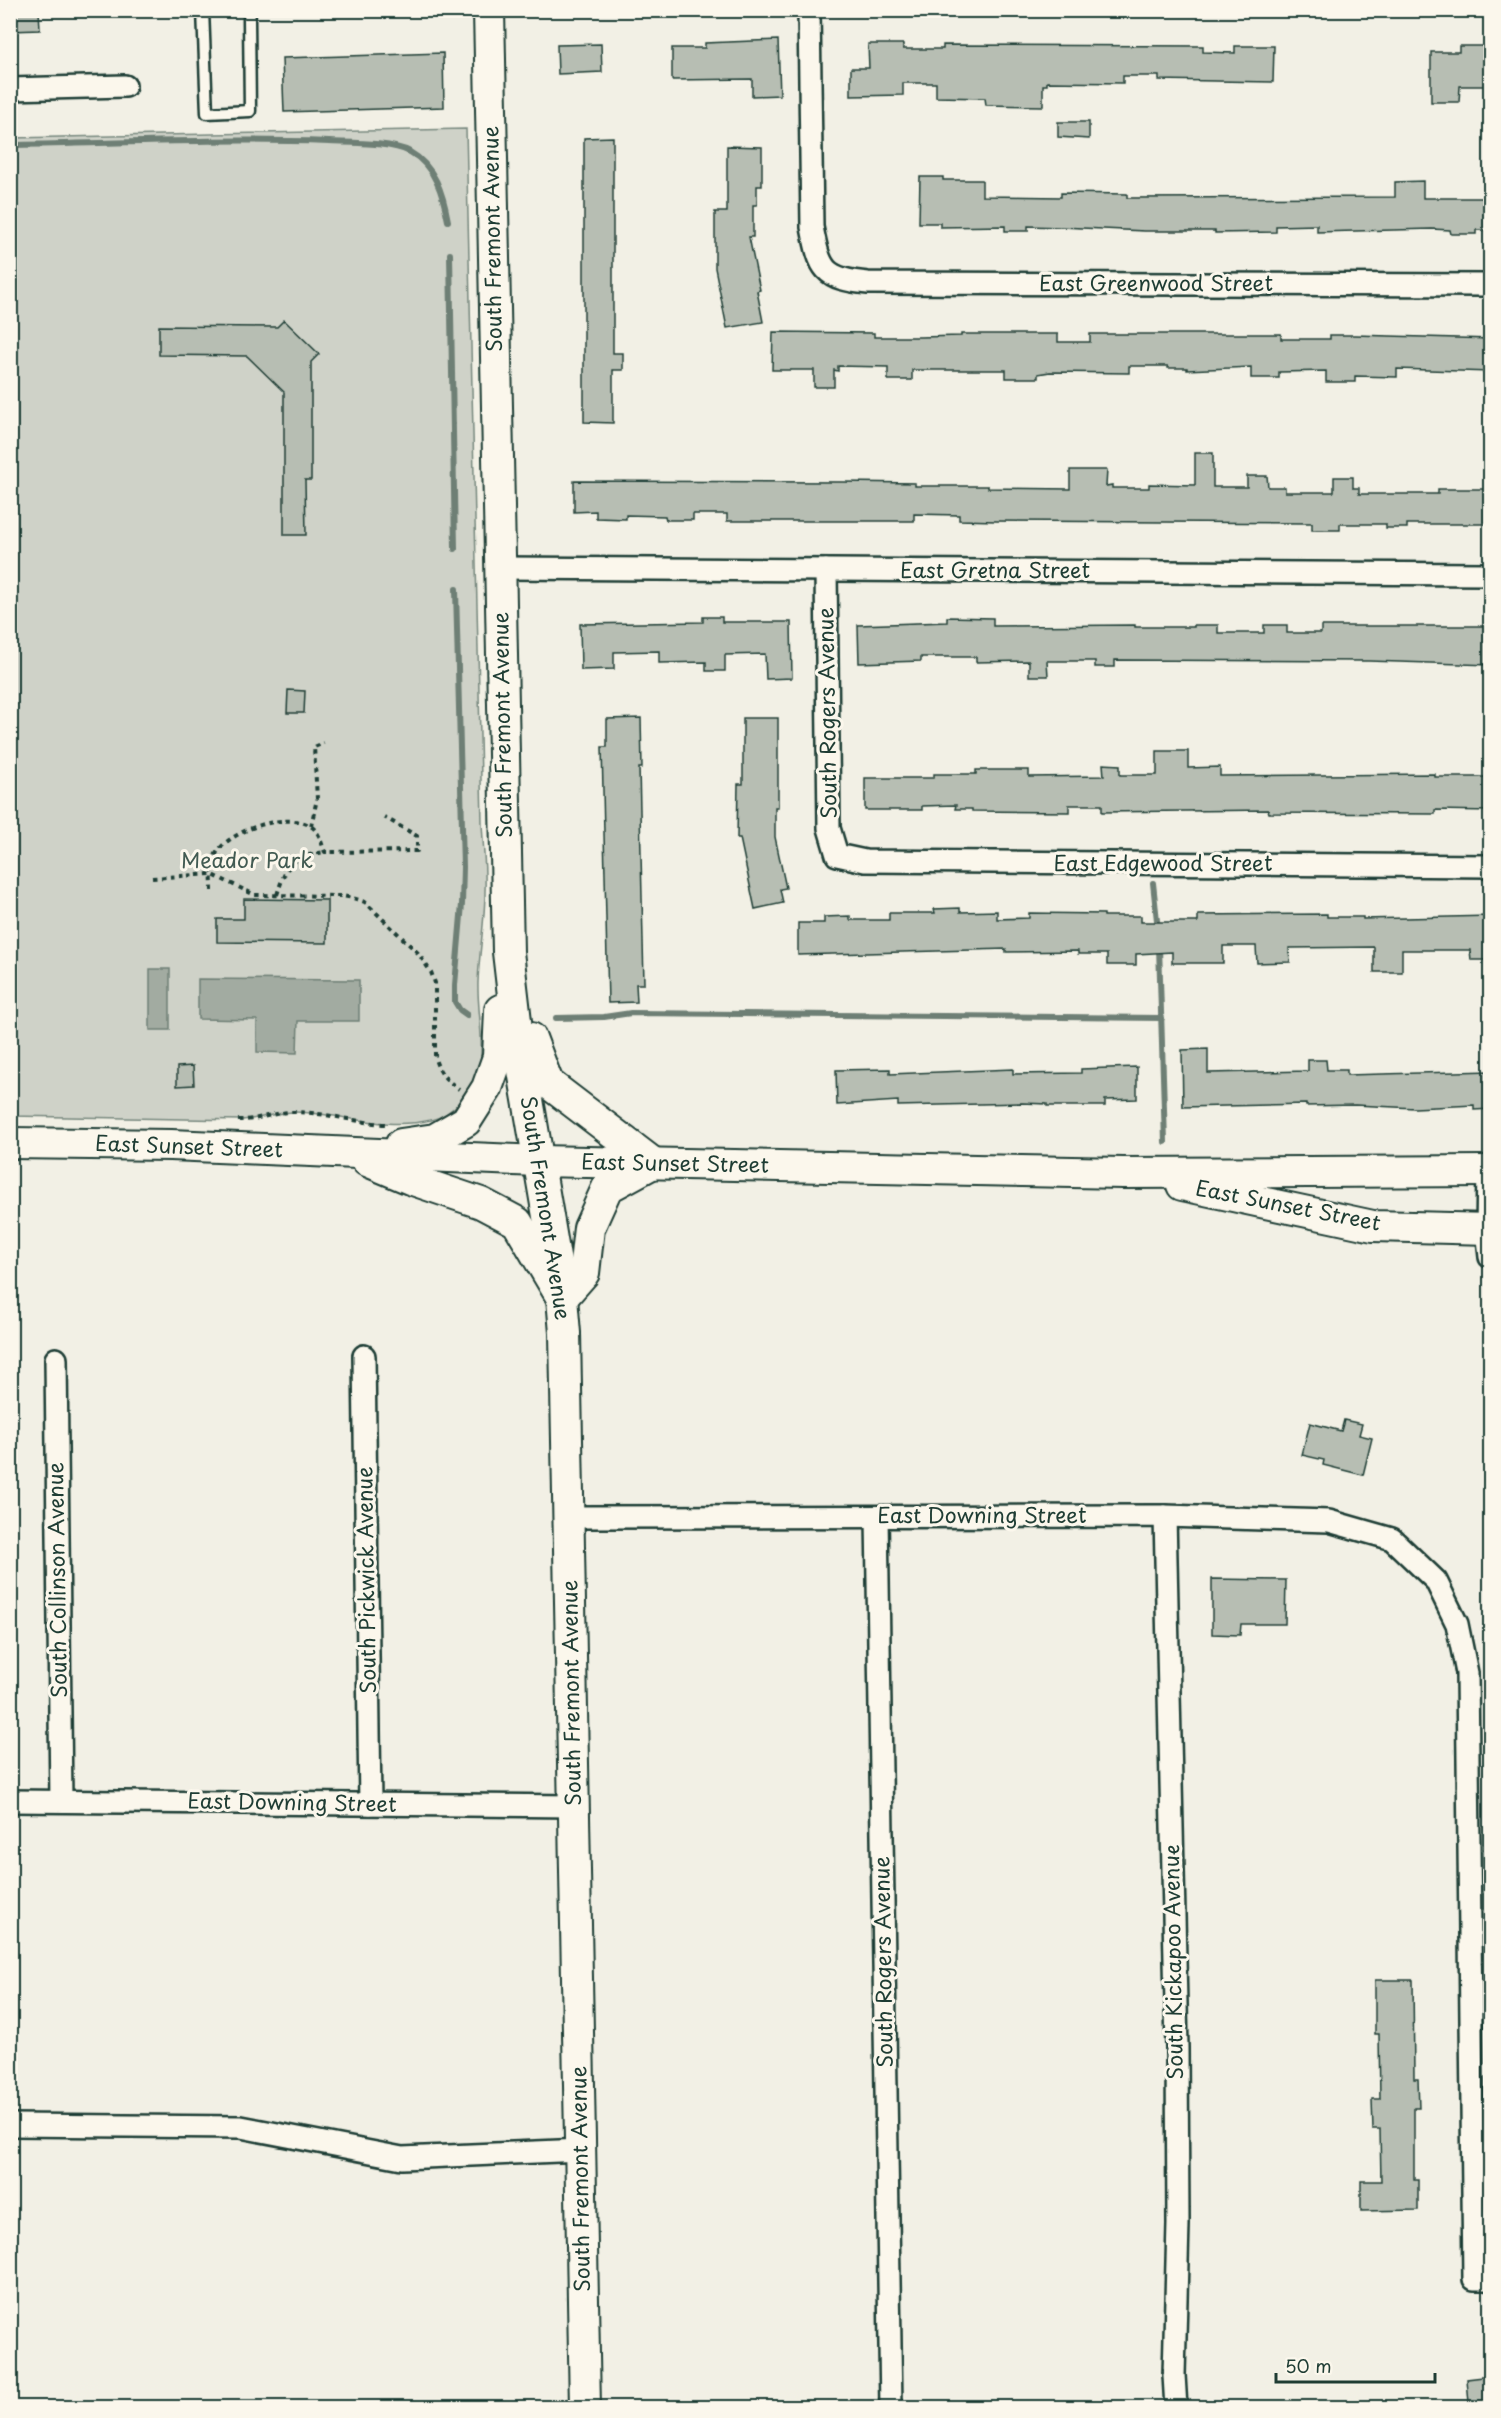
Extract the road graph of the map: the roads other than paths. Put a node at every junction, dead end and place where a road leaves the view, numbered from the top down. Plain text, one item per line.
1 (203, 10) edge
2 (251, 10) edge
3 (489, 10) edge
4 (809, 10) edge
5 (125, 86) dead end
6 (10, 89) edge
7 (1491, 285) edge
8 (499, 568) junction
9 (826, 570) junction
10 (1491, 574) edge
11 (837, 855) joint
12 (1491, 866) edge
13 (509, 966) junction
14 (10, 1143) edge
15 (348, 1153) junction
16 (538, 1161) junction
17 (653, 1163) junction
18 (1489, 1171) edge
19 (1123, 1173) junction
20 (1489, 1238) edge
21 (562, 1298) junction
22 (364, 1356) dead end
23 (56, 1359) dead end
24 (1165, 1516) junction
25 (569, 1517) junction
26 (877, 1517) junction
27 (10, 1801) edge
28 (61, 1801) junction
29 (370, 1804) junction
30 (574, 1806) junction
31 (10, 2125) edge
32 (582, 2150) junction
33 (1482, 2279) edge
34 (585, 2408) edge
35 (891, 2408) edge
36 (1176, 2408) edge

1 - 2 lane
3 - 8 main road, South Fremont Avenue
4 - 7 street, East Greenwood Street
5 - 6 street
8 - 9 street, East Gretna Street
8 - 13 main road, South Fremont Avenue
9 - 10 street, East Gretna Street
9 - 11 street, South Rogers Avenue
11 - 12 street, East Edgewood Street
13 - 15 main road
13 - 16 main road, South Fremont Avenue
13 - 17 main road
14 - 15 main road, East Sunset Street
15 - 16 main road, East Sunset Street
15 - 21 main road
16 - 17 main road, East Sunset Street
16 - 21 main road, South Fremont Avenue
17 - 19 main road, East Sunset Street
17 - 21 main road
18 - 19 main road, East Sunset Street
18 - 20 street
19 - 20 main road, East Sunset Street
21 - 25 main road, South Fremont Avenue
22 - 29 street, South Pickwick Avenue
23 - 28 street, South Collinson Avenue
24 - 26 street, East Downing Street
24 - 33 street, East Downing Street
24 - 36 street, South Kickapoo Avenue
25 - 26 street, East Downing Street
25 - 30 main road, South Fremont Avenue
26 - 35 street, South Rogers Avenue
27 - 28 street, East Downing Street
28 - 29 street, East Downing Street
29 - 30 street, East Downing Street
30 - 32 main road, South Fremont Avenue
31 - 32 street
32 - 34 main road, South Fremont Avenue

